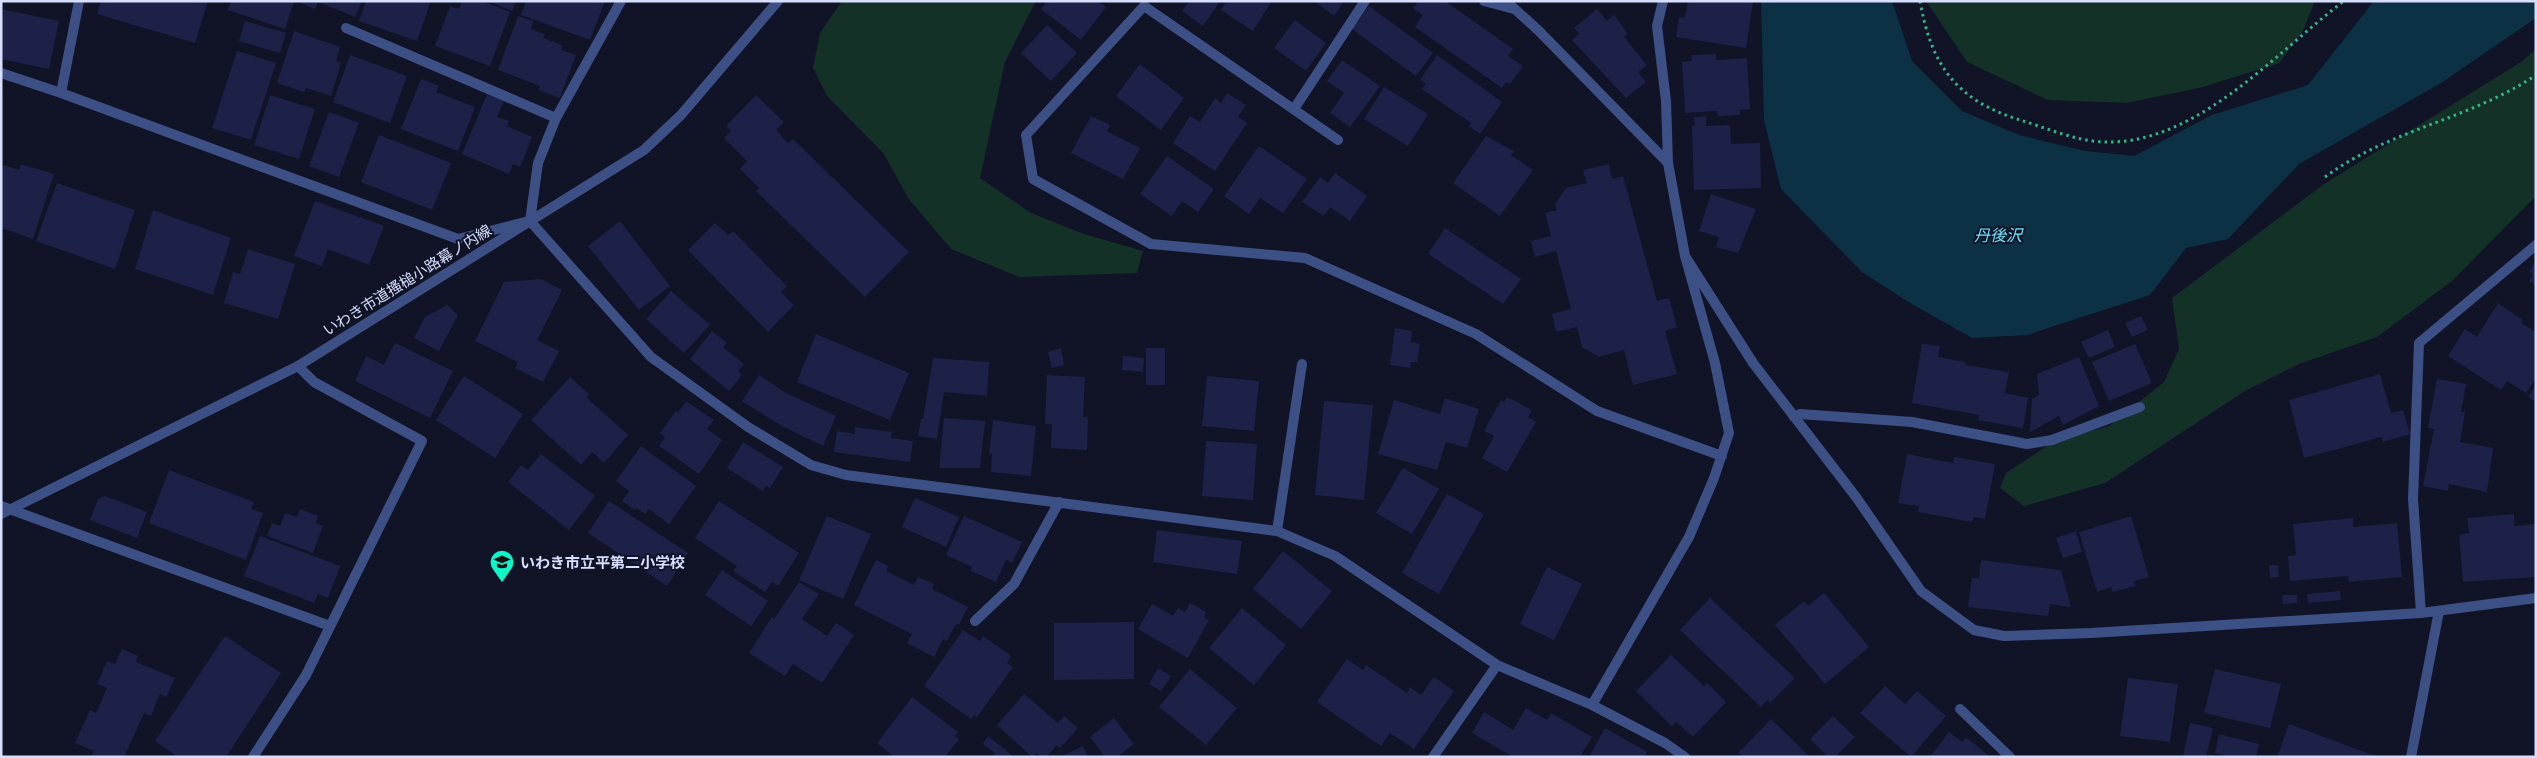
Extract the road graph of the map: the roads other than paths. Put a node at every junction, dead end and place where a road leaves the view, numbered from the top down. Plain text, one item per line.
1 (80, 1) edge
2 (621, 1) edge
3 (778, 1) edge
4 (1365, 1) edge
5 (1484, 1) edge
6 (1506, 1) edge
7 (1663, 1) edge
8 (1514, 9) junction
9 (346, 28) dead end
10 (1, 73) edge
11 (61, 93) junction
12 (1294, 109) junction
13 (556, 118) junction
14 (1338, 140) dead end
15 (1668, 163) junction
16 (530, 221) junction
17 (2536, 245) edge
18 (1685, 256) junction
19 (1302, 364) dead end
20 (298, 366) junction
21 (2140, 407) dead end
22 (1794, 417) junction
23 (1722, 456) junction
24 (1059, 502) junction
25 (6, 507) edge
26 (1, 514) edge
27 (1277, 531) junction
28 (2536, 598) edge
29 (2439, 611) junction
30 (2421, 612) junction
31 (975, 621) dead end
32 (330, 626) junction
33 (1496, 665) junction
34 (1592, 705) junction
35 (1960, 709) dead end
36 (253, 757) edge
37 (1433, 757) edge
38 (1685, 757) edge
39 (2010, 757) edge
40 (2411, 757) edge

1 - 11 street
2 - 13 street
3 - 16 street, いわき市道搔槌小路幕ノ内線
4 - 12 street
5 - 8 street
6 - 8 street
7 - 15 street
8 - 15 street
9 - 13 street
10 - 11 street
11 - 16 street
12 - 14 street
12 - 23 street
13 - 16 street
15 - 18 street
16 - 20 street, いわき市道搔槌小路幕ノ内線
16 - 24 street
17 - 30 street
18 - 22 street
18 - 23 street
19 - 27 street
20 - 25 street, いわき市道搔槌小路幕ノ内線
20 - 32 street
21 - 22 street
22 - 30 street
23 - 34 street
24 - 27 street
24 - 31 street
25 - 26 street, いわき市道搔槌小路幕ノ内線
25 - 32 street
27 - 33 street
28 - 29 street
29 - 30 street
29 - 40 street
32 - 36 street
33 - 34 street
33 - 37 street
34 - 38 street
35 - 39 street

